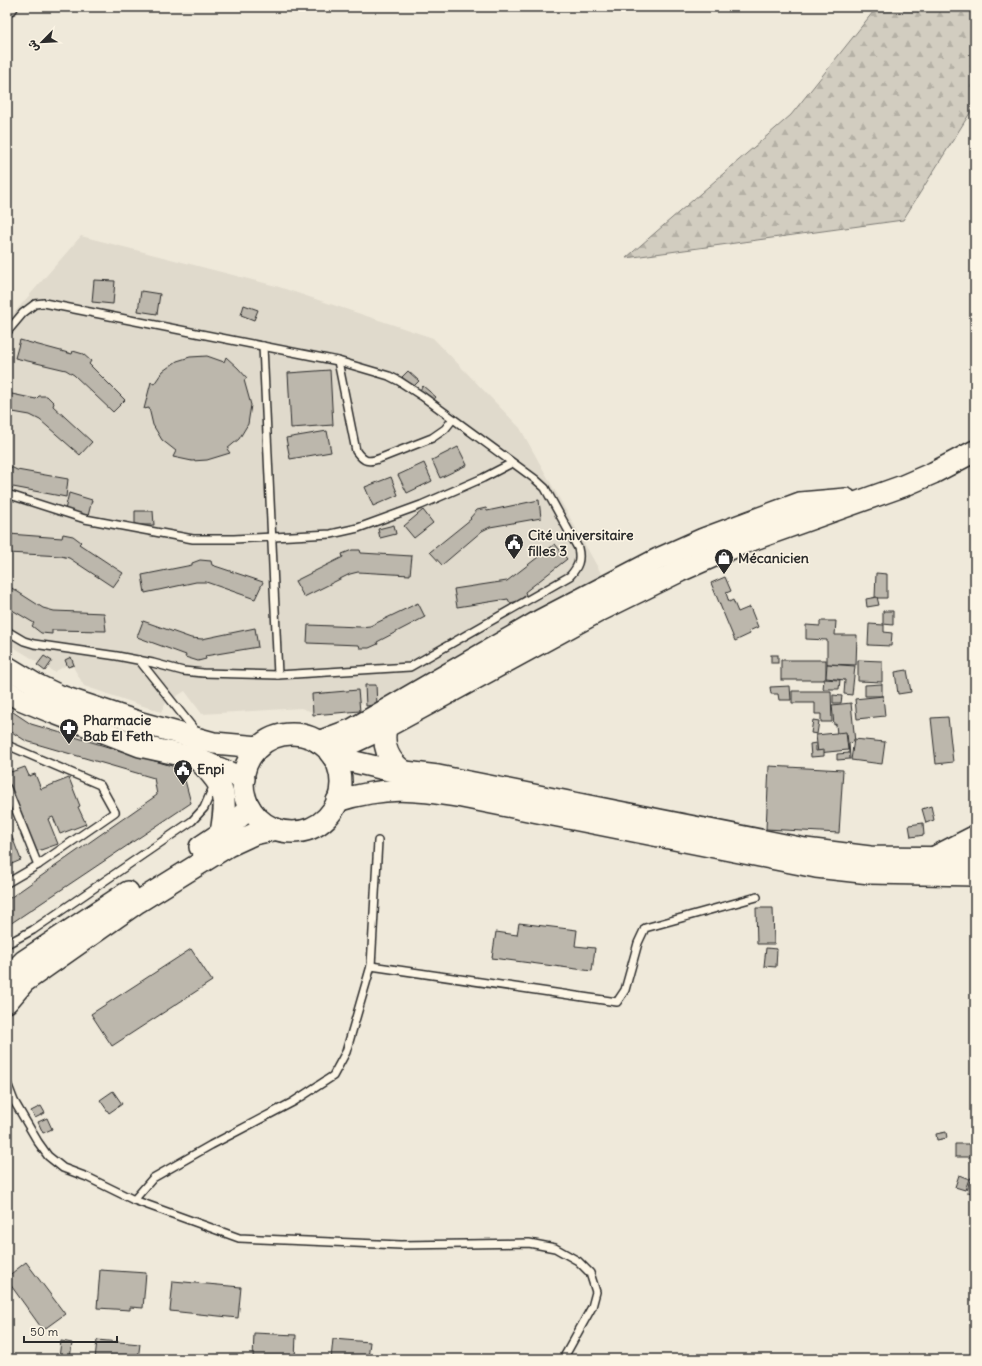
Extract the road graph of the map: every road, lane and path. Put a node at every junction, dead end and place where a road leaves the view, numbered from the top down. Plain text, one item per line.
1 (7, 332) edge
2 (263, 346) junction
3 (338, 361) junction
4 (453, 419) junction
5 (975, 451) edge
6 (512, 463) junction
7 (7, 494) edge
8 (861, 501) junction
9 (272, 537) junction
10 (7, 631) edge
11 (139, 660) junction
12 (7, 667) edge
13 (278, 675) junction
14 (7, 691) edge
15 (386, 727) junction
16 (7, 745) edge
17 (259, 747) junction
18 (199, 749) junction
19 (327, 751) junction
20 (405, 772) junction
21 (216, 779) junction
22 (244, 779) junction
23 (7, 788) edge
24 (337, 800) junction
25 (250, 808) junction
26 (276, 829) junction
27 (221, 833) junction
28 (975, 837) edge
29 (378, 841) dead end
30 (934, 858) junction
31 (975, 858) edge
32 (38, 865) junction
33 (975, 875) edge
34 (7, 883) edge
35 (757, 897) dead end
36 (7, 944) edge
37 (371, 966) junction
38 (7, 978) edge
39 (7, 1002) edge
40 (7, 1083) edge
41 (134, 1200) junction
42 (563, 1359) edge

1 - 2 lane
2 - 3 lane
2 - 9 lane
3 - 4 lane
3 - 4 lane
4 - 6 lane
5 - 8 main road
6 - 9 lane
6 - 13 lane
7 - 9 lane
8 - 15 main road
8 - 19 main road
9 - 13 lane
10 - 11 lane
11 - 13 lane
11 - 18 lane
12 - 18 main road
14 - 18 main road
15 - 19 main road
15 - 20 main road
16 - 32 lane
17 - 18 main road
17 - 19 main road
17 - 22 main road
18 - 21 main road
18 - 22 main road
19 - 20 main road
19 - 24 main road
20 - 30 main road
21 - 27 main road
21 - 36 lane
22 - 25 main road
23 - 32 lane
24 - 26 main road
24 - 33 main road
25 - 26 main road
25 - 27 main road
26 - 39 main road
27 - 38 main road
28 - 30 highway
29 - 37 lane
30 - 31 main road
32 - 34 lane
35 - 37 lane
37 - 41 lane
40 - 41 lane
41 - 42 lane

